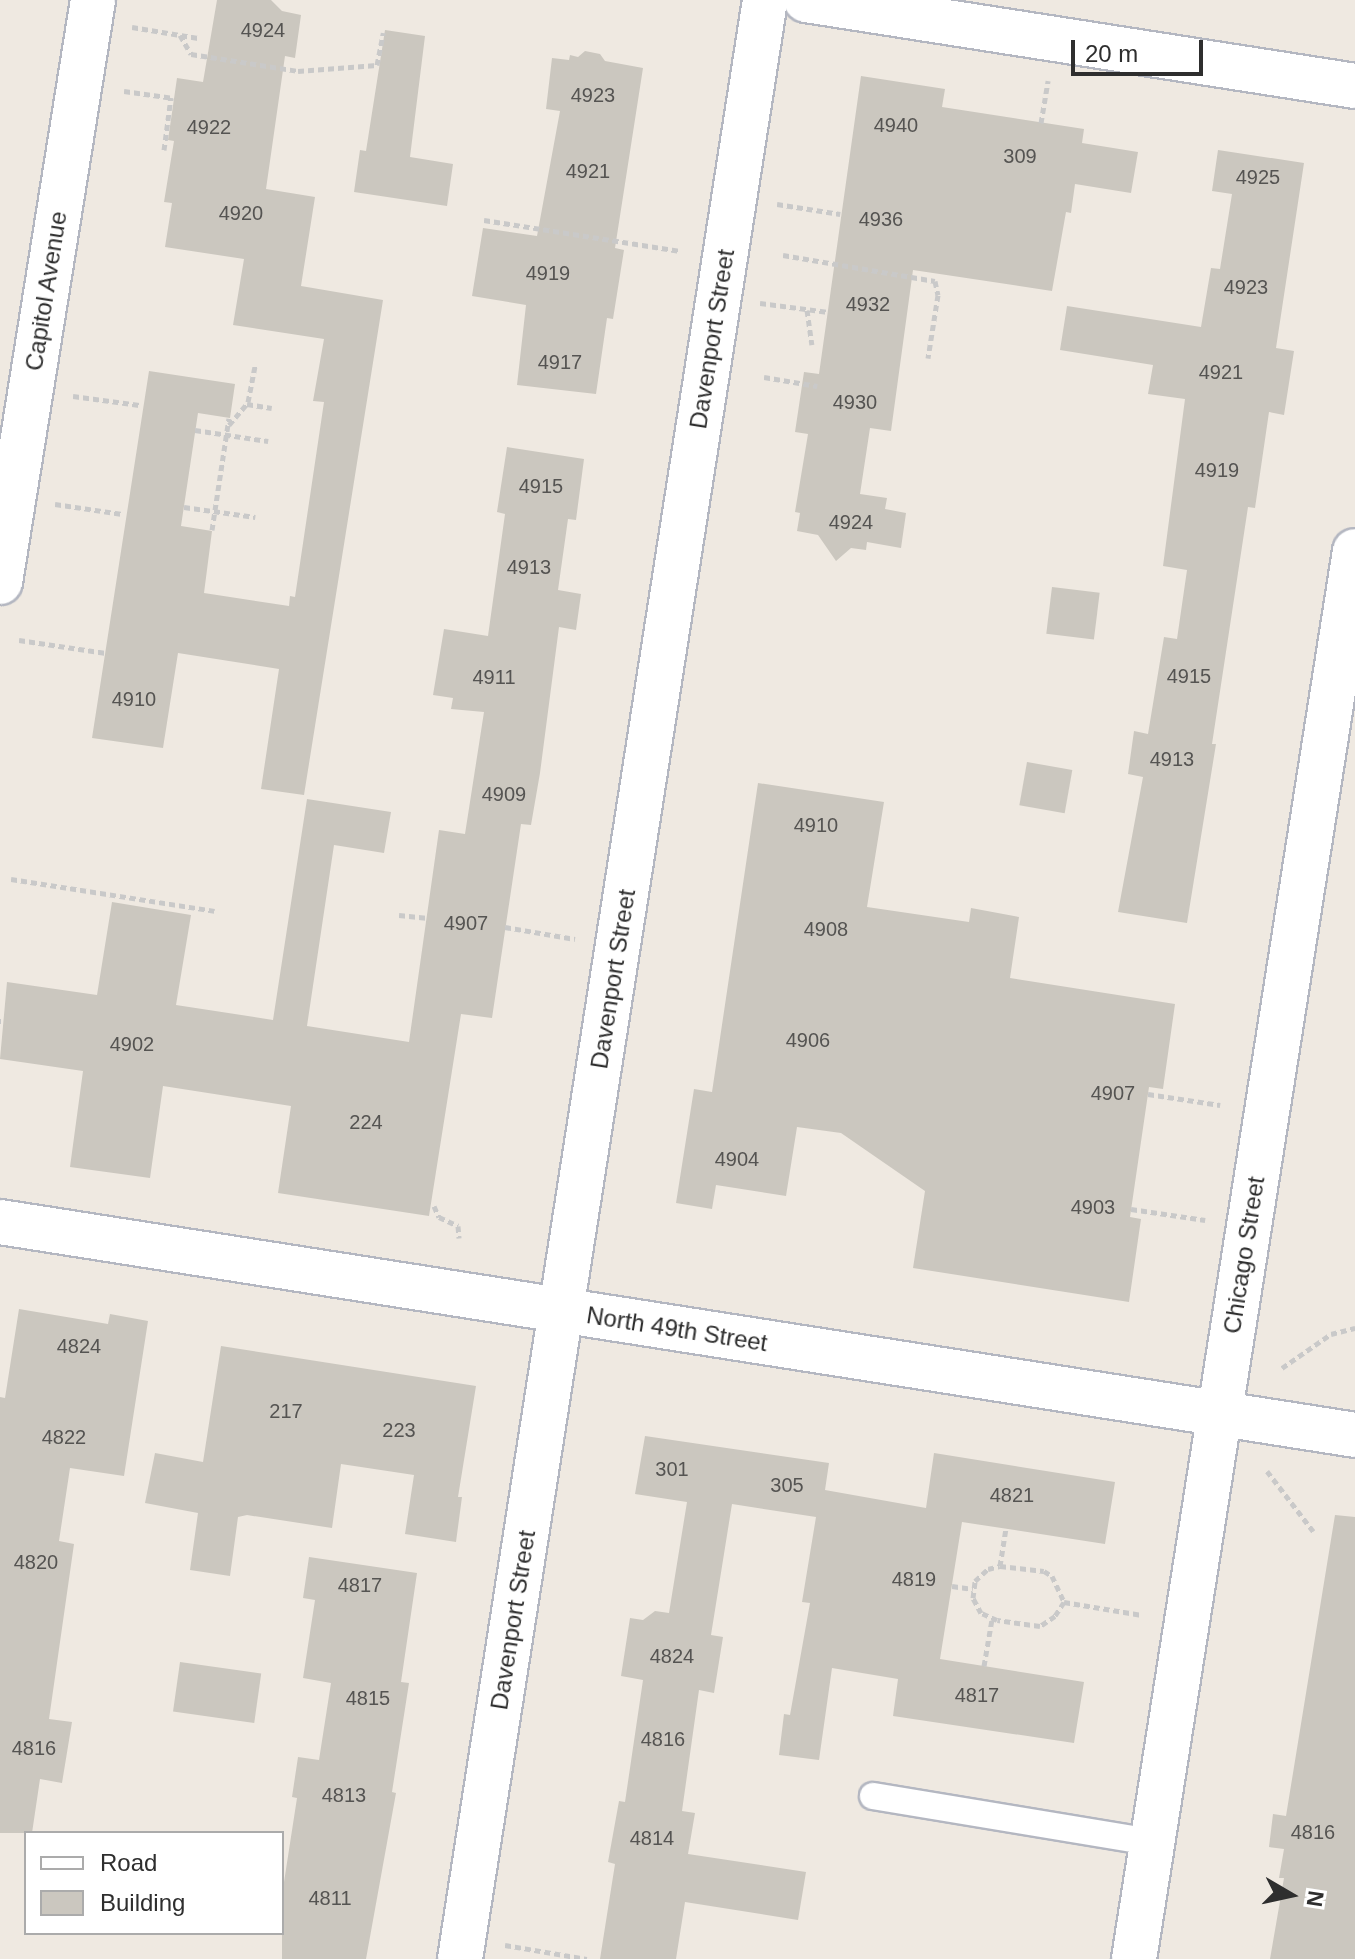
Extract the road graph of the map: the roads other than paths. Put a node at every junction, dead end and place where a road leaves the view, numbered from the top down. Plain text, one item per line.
1 (93, 0) edge
2 (765, 0) edge
3 (806, 0) edge
4 (1355, 86) edge
5 (1355, 551) edge
6 (0, 582) edge
7 (0, 1222) edge
8 (561, 1311) junction
9 (1218, 1413) junction
10 (1355, 1435) edge
11 (873, 1796) dead end
12 (1152, 1842) junction
13 (475, 1951) edge
14 (1134, 1959) edge

1 - 6 street, Capitol Avenue
2 - 8 street, Davenport Street
3 - 4 street
5 - 9 street, Chicago Street
7 - 8 street, North 49th Street
8 - 9 street, North 49th Street
8 - 13 street, Davenport Street
9 - 10 street, North 49th Street
9 - 12 street, Chicago Street
11 - 12 lane
12 - 14 street, Chicago Street

